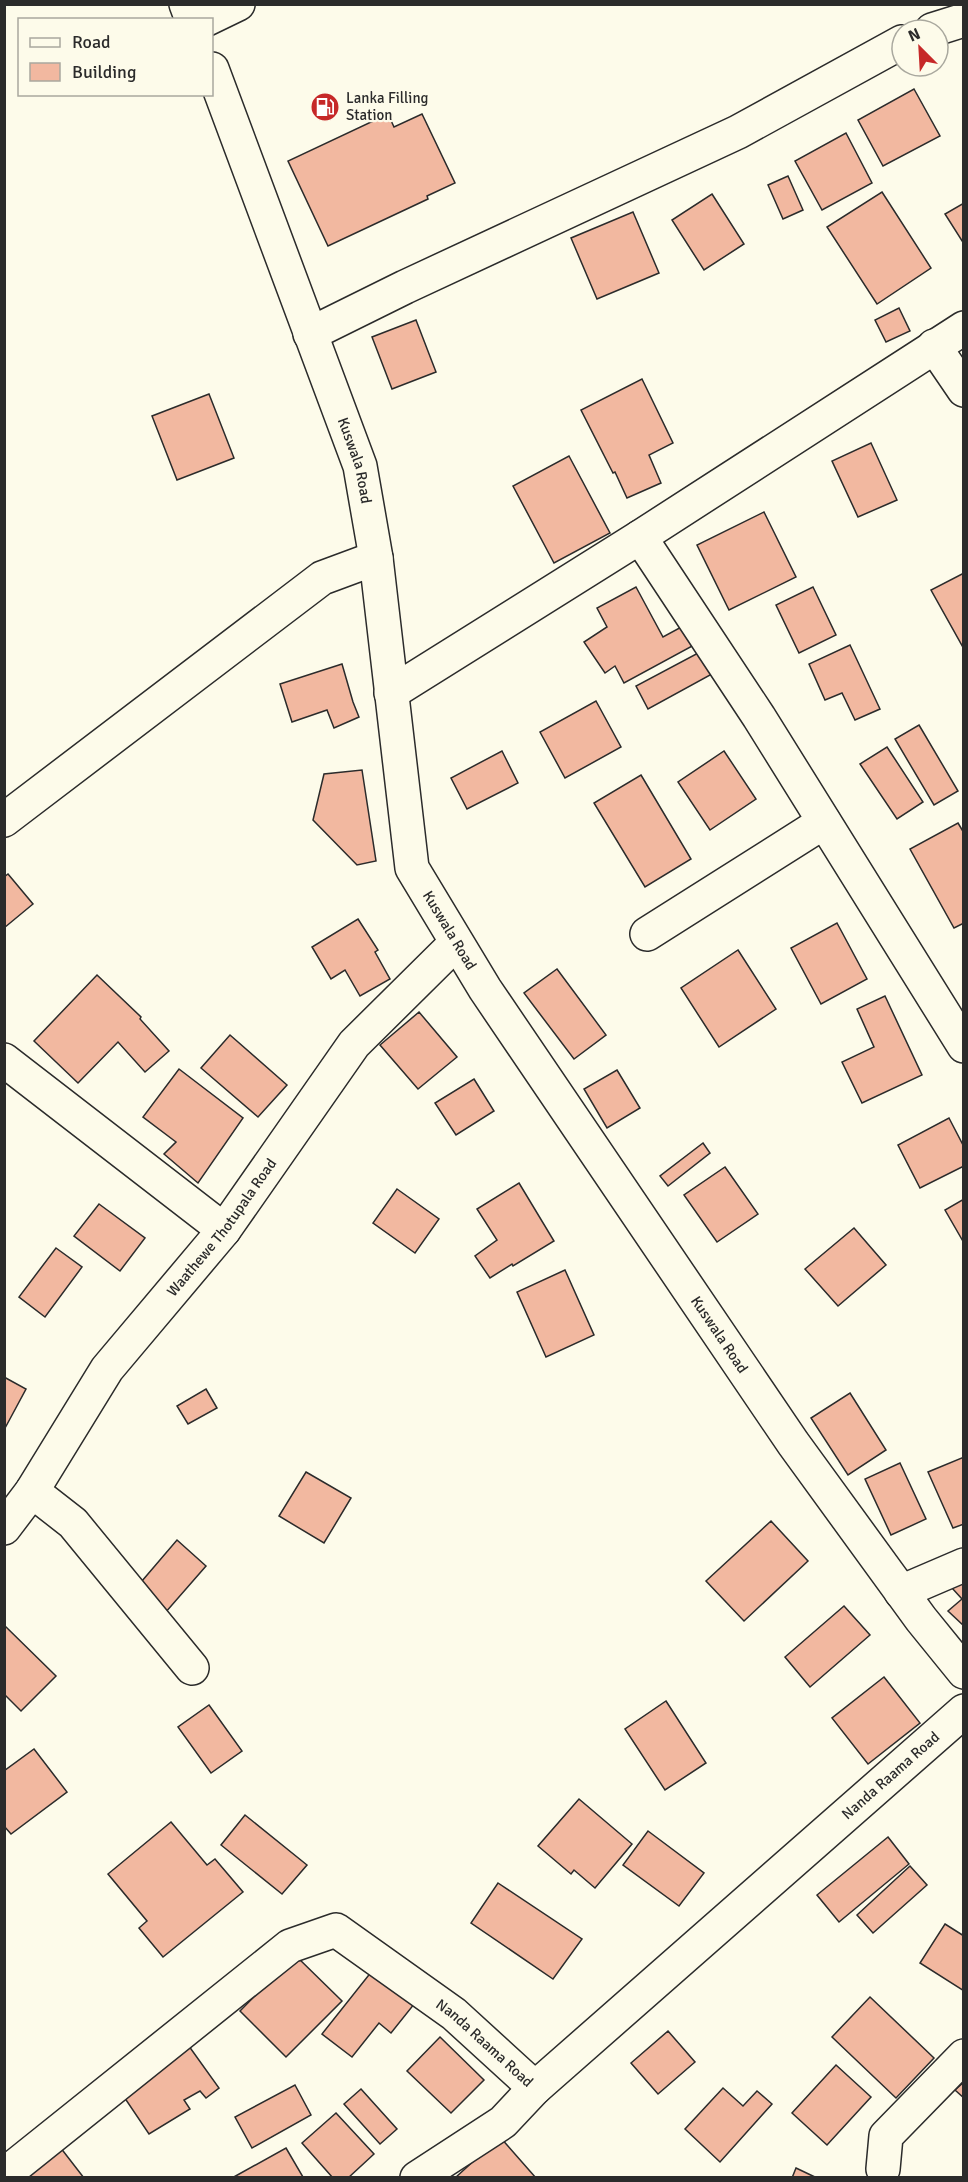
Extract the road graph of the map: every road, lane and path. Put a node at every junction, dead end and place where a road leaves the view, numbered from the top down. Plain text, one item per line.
1 (238, 4) edge
2 (209, 18) edge
3 (890, 49) edge
4 (213, 72) edge
5 (963, 328) edge
6 (310, 334) junction
7 (934, 346) junction
8 (963, 390) edge
9 (640, 537) junction
10 (376, 558) junction
11 (392, 693) junction
12 (4, 820) edge
13 (824, 822) junction
14 (647, 934) dead end
15 (456, 943) junction
16 (963, 1046) edge
17 (4, 1060) edge
18 (224, 1230) junction
19 (32, 1491) junction
20 (4, 1528) edge
21 (963, 1565) edge
22 (901, 1592) junction
23 (192, 1668) dead end
24 (963, 1672) edge
25 (963, 1712) edge
26 (963, 2056) edge
27 (535, 2088) junction
28 (883, 2169) dead end
29 (4, 2175) edge
30 (417, 2178) edge

1 - 2 street
3 - 6 street
4 - 6 street, Kuswala Road
5 - 7 street
6 - 10 street, Kuswala Road
7 - 8 street
7 - 9 street
9 - 11 street
9 - 13 street
10 - 11 street, Kuswala Road
10 - 12 street
11 - 15 street, Kuswala Road
13 - 14 street
13 - 16 street
15 - 18 street, Waathewe Thotupala Road
15 - 22 street, Kuswala Road
17 - 18 street
18 - 19 street, Waathewe Thotupala Road
19 - 20 street, Waathewe Thotupala Road
19 - 23 street
21 - 22 street
22 - 24 street, Kuswala Road
25 - 27 street, Nanda Raama Road
26 - 28 street
27 - 29 street, Nanda Raama Road
27 - 30 street

